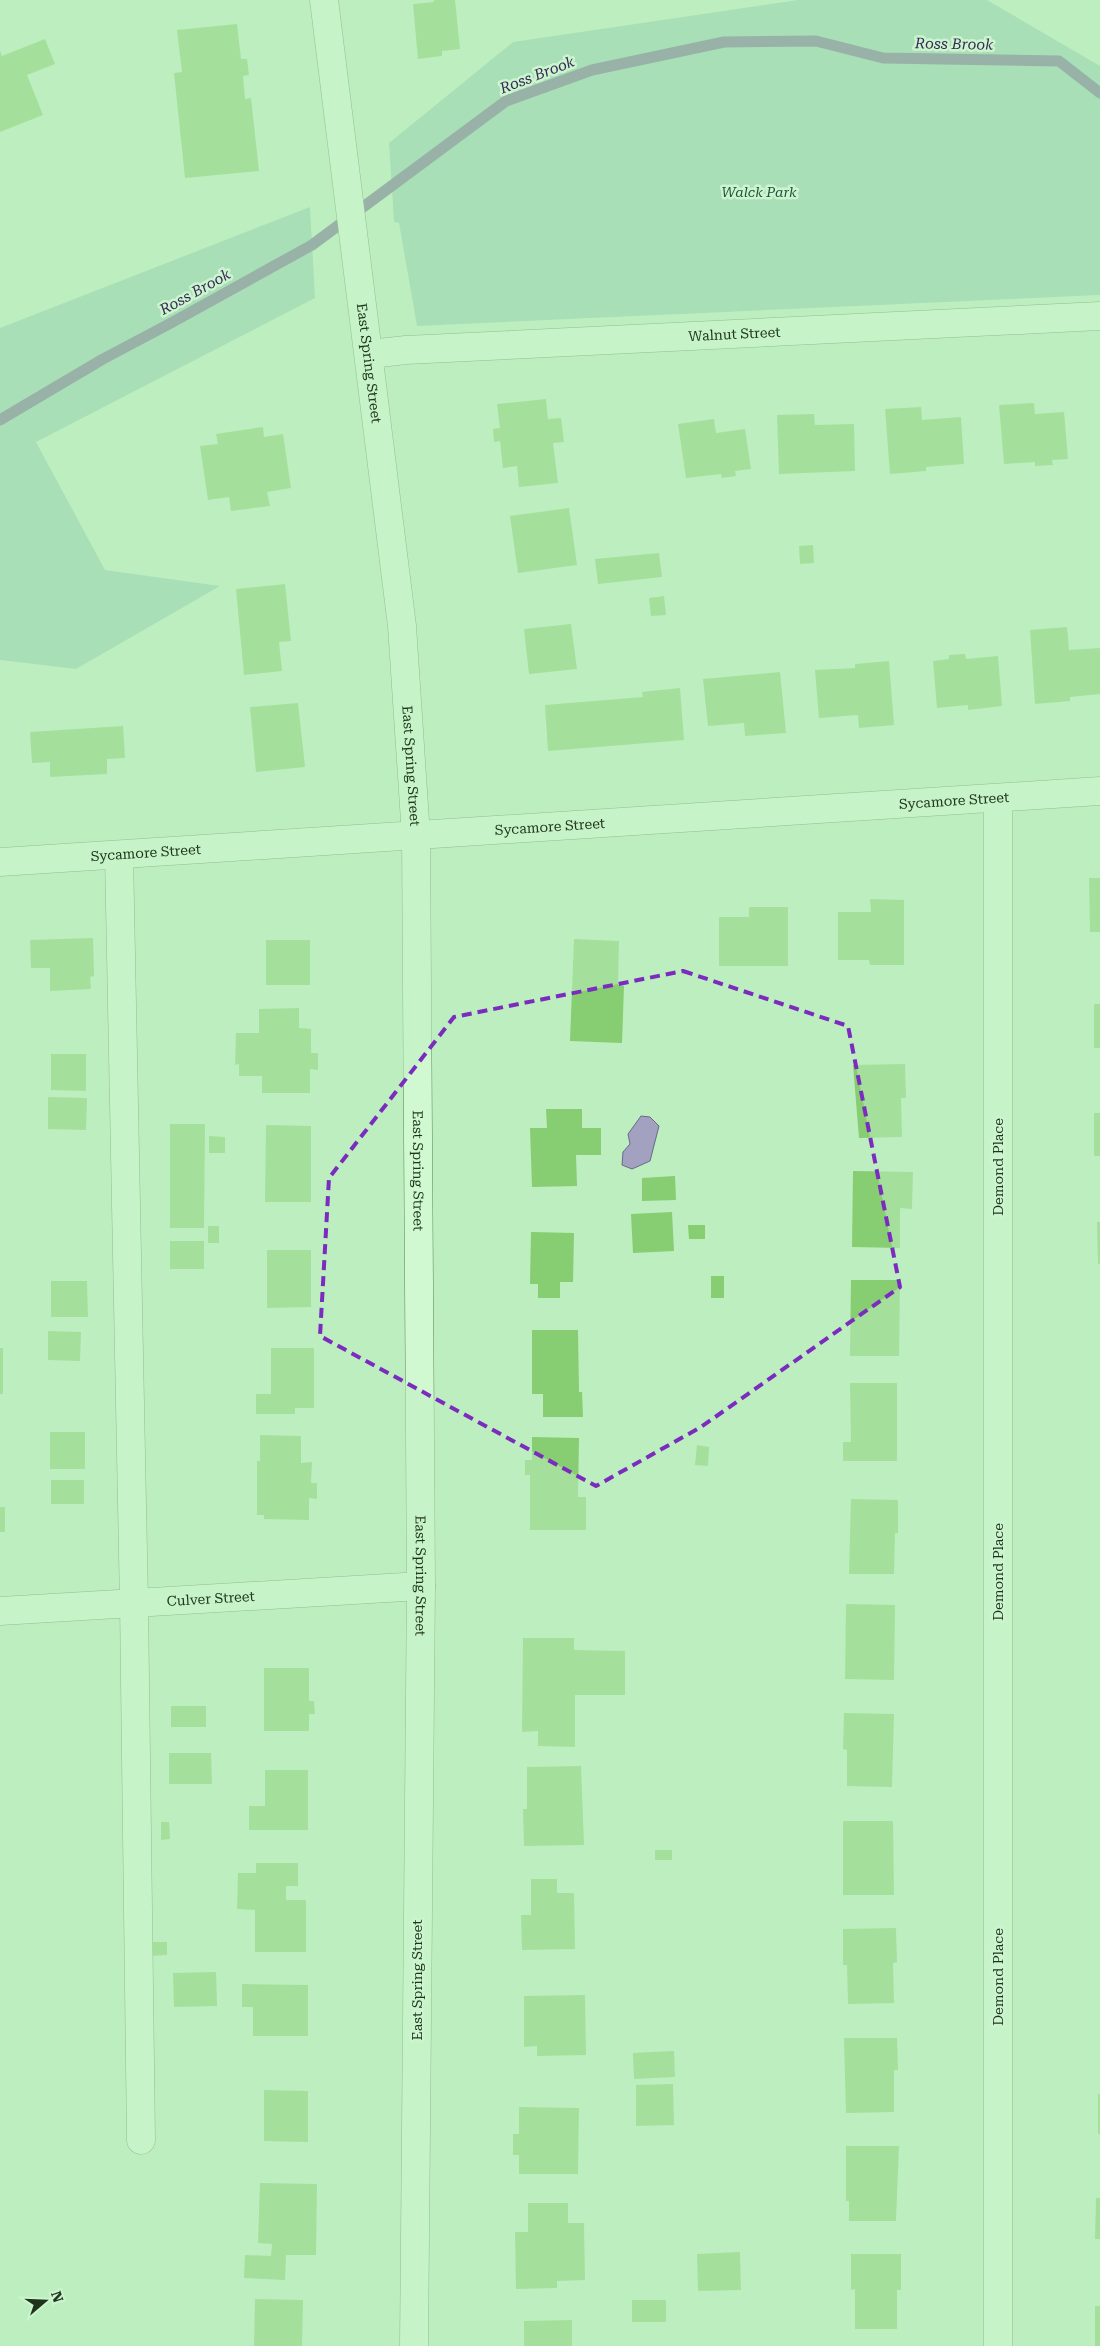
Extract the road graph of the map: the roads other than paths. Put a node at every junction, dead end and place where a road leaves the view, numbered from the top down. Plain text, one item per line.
1 (324, 0) edge
2 (1100, 316) edge
3 (370, 354) junction
4 (1100, 791) edge
5 (998, 798) junction
6 (416, 836) junction
7 (119, 854) junction
8 (0, 862) edge
9 (421, 1586) junction
10 (134, 1603) junction
11 (0, 1611) edge
12 (141, 2140) dead end
13 (414, 2346) edge
14 (998, 2346) edge

1 - 3 street, East Spring Street
2 - 3 street, Walnut Street
3 - 6 street, East Spring Street
4 - 5 street, Sycamore Street
5 - 6 street, Sycamore Street
5 - 14 street, Demond Place
6 - 7 street, Sycamore Street
6 - 9 street, East Spring Street
7 - 8 street, Sycamore Street
7 - 10 street
9 - 10 street, Culver Street
9 - 13 street, East Spring Street
10 - 11 street, Culver Street
10 - 12 street

